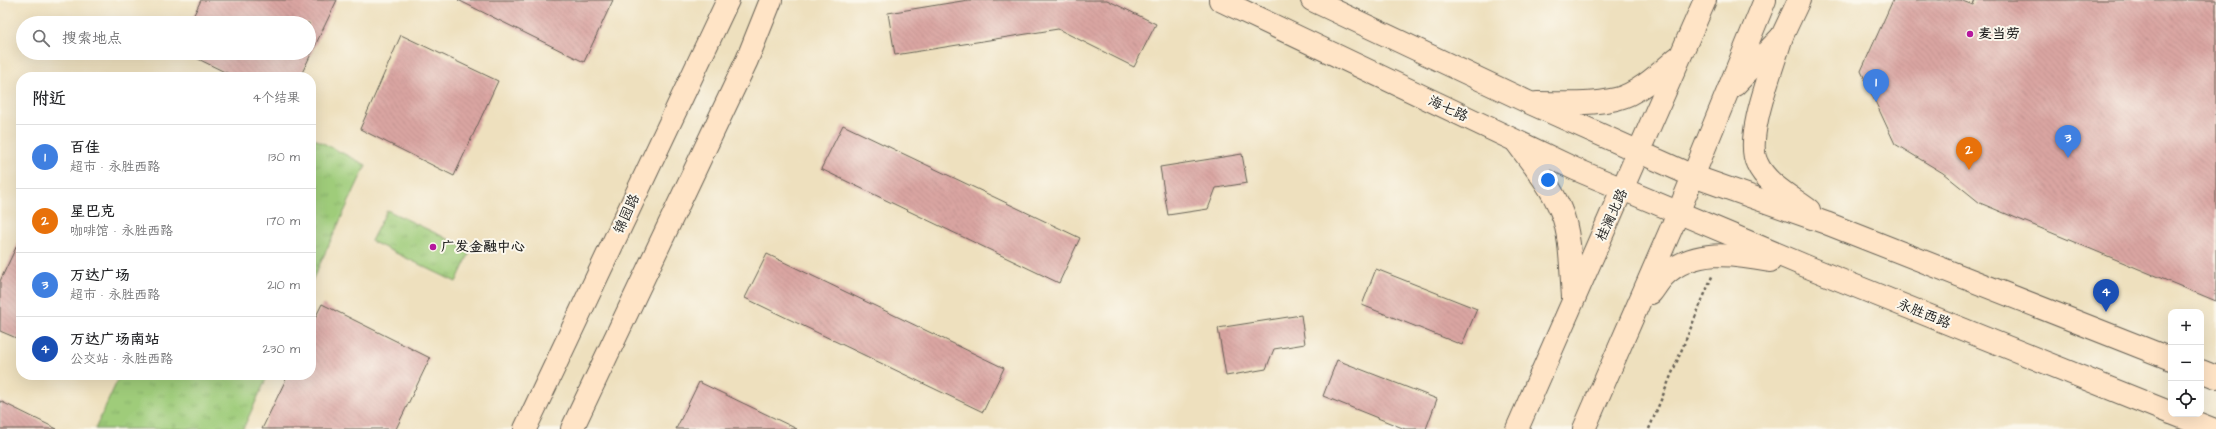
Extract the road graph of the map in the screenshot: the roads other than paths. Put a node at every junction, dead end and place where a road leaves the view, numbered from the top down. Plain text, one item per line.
1 (728, 0) edge
2 (771, 0) edge
3 (1220, 0) edge
4 (1312, 0) edge
5 (1705, 0) edge
6 (1765, 0) edge
7 (1799, 0) edge
8 (1782, 36) junction
9 (1681, 55) junction
10 (1726, 95) junction
11 (1530, 103) junction
12 (1516, 141) junction
13 (1639, 152) junction
14 (1693, 176) junction
15 (1623, 189) junction
16 (1678, 214) junction
17 (1826, 223) junction
18 (1808, 268) junction
19 (1573, 298) junction
20 (1634, 315) junction
21 (2168, 358) edge
22 (2204, 372) edge
23 (2216, 377) edge
24 (2168, 412) edge
25 (2181, 417) edge
26 (525, 429) edge
27 (572, 429) edge
28 (1517, 429) edge
29 (1584, 429) edge
30 (2211, 429) edge

1 - 26 main road, 锦园路
2 - 27 main road
3 - 12 main road, 海七路
4 - 11 main road
5 - 9 main road, 桂澜北路
6 - 10 main road
7 - 8 main road
8 - 10 main road
8 - 17 main road
9 - 11 main road
9 - 13 main road, 桂澜北路
10 - 14 main road
11 - 13 main road
12 - 15 main road, 海七路
12 - 19 main road
13 - 14 main road
13 - 15 main road, 桂澜北路
14 - 16 main road
14 - 17 main road
15 - 16 main road, 海七路
15 - 19 main road, 桂澜北路
16 - 18 main road, 永胜西路
16 - 20 main road
17 - 21 main road
18 - 20 main road
18 - 24 main road, 永胜西路
19 - 28 main road, 桂澜北路
20 - 29 main road
22 - 23 main road
25 - 30 main road

